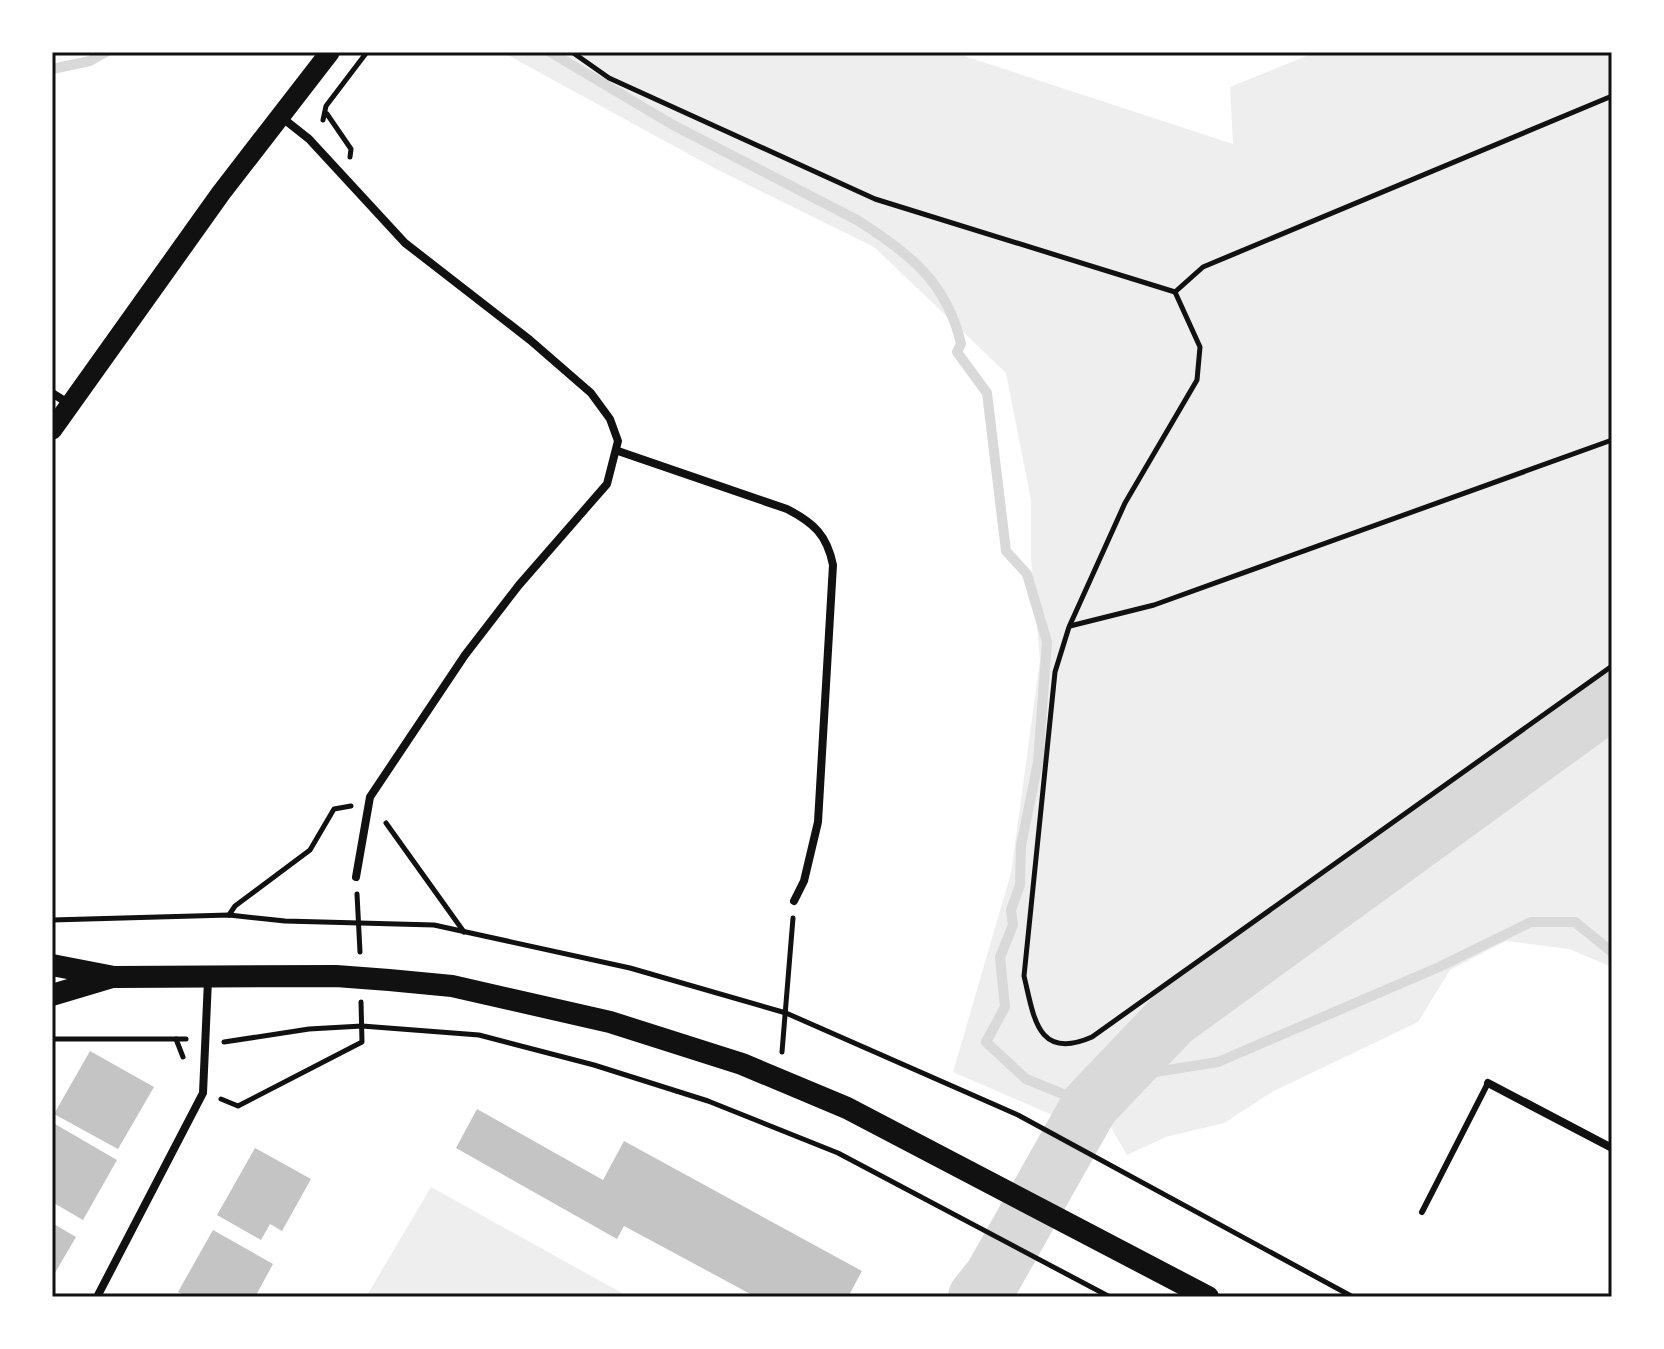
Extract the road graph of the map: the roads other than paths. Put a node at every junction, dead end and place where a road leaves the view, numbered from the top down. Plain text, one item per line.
1 (326, 53) edge
2 (279, 115) junction
3 (60, 398) edge
4 (52, 430) edge
5 (618, 451) junction
6 (356, 877) dead end
7 (794, 901) road end
8 (52, 965) edge
9 (208, 975) junction
10 (114, 977) junction
11 (52, 995) edge
12 (1488, 1083) joint
13 (1612, 1148) edge
14 (1422, 1212) dead end
15 (1183, 1291) edge
16 (97, 1297) edge
17 (1208, 1297) edge

1 - 2 main road
2 - 3 main road
2 - 5 street
3 - 4 main road
5 - 6 street
5 - 7 street
8 - 10 highway
9 - 10 highway
9 - 15 highway
9 - 16 street
10 - 11 highway
12 - 13 street
12 - 14 lane
15 - 17 highway

